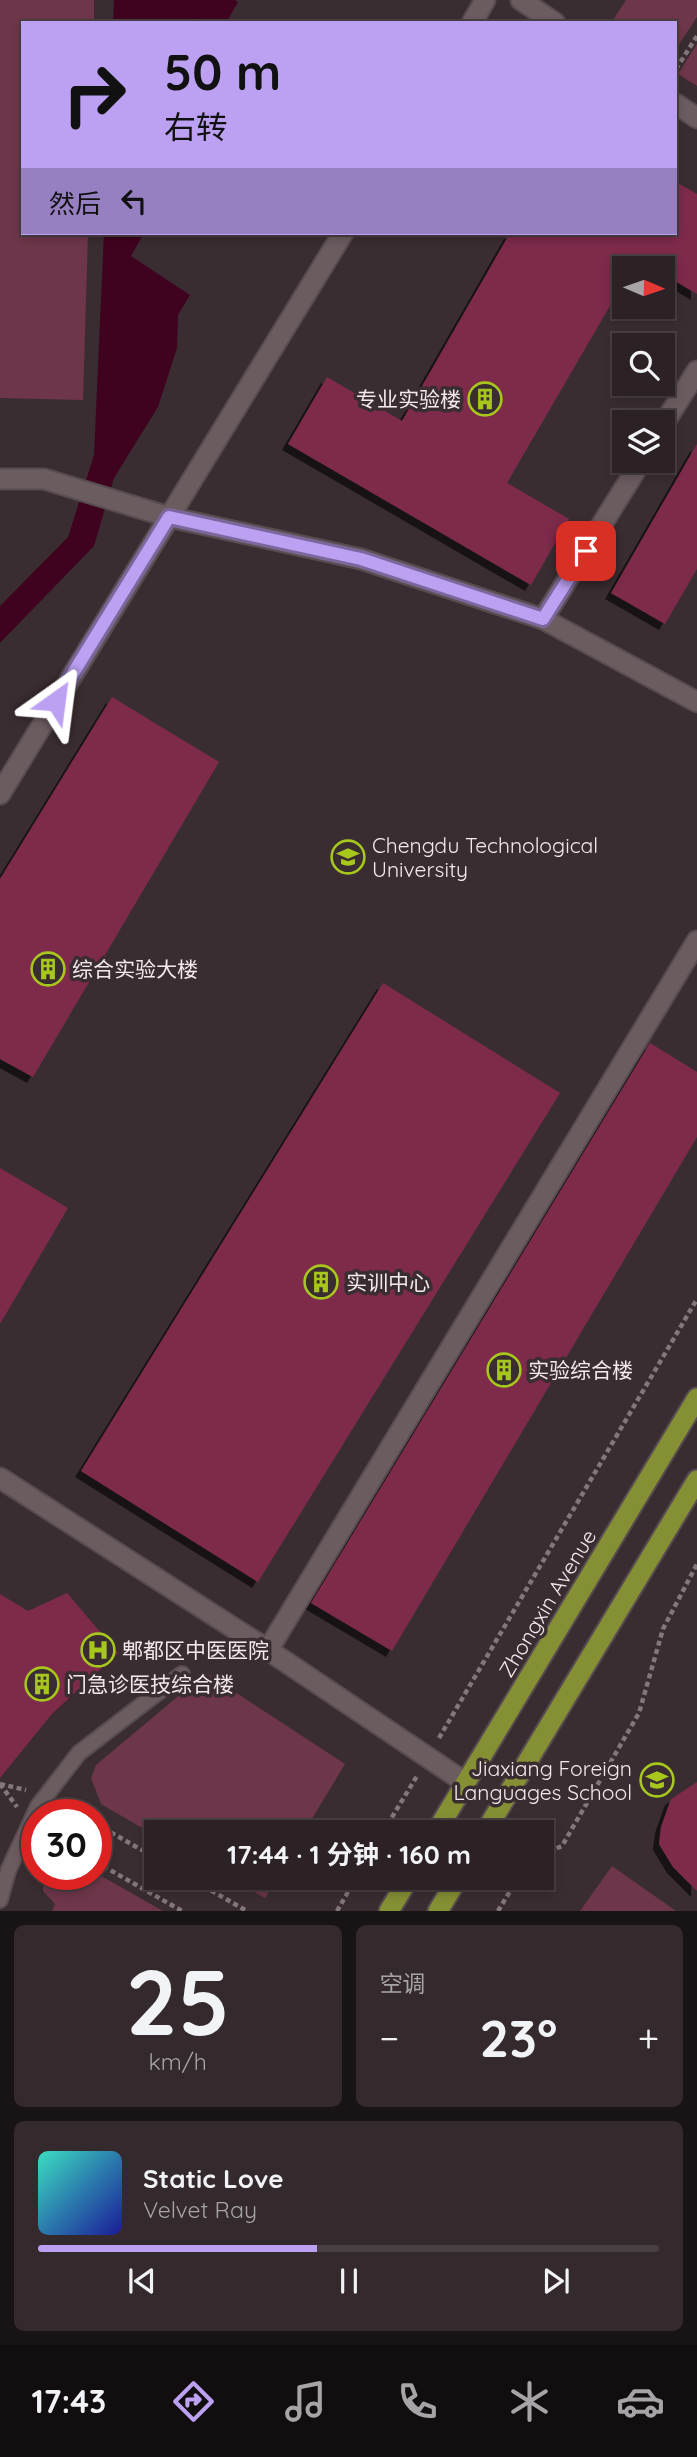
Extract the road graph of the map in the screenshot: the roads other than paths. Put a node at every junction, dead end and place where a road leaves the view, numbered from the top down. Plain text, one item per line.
1 (485, 0) edge
2 (521, 0) edge
3 (473, 21) edge
4 (552, 21) edge
5 (677, 105) edge
6 (697, 118) edge
7 (342, 235) edge
8 (697, 371) edge
9 (672, 410) edge
10 (634, 473) edge
11 (0, 479) edge
12 (169, 517) junction
13 (543, 619) junction
14 (697, 702) edge
15 (0, 793) edge
16 (697, 941) edge
17 (697, 1398) edge
18 (0, 1479) edge
19 (697, 1480) edge
20 (268, 1650) junction
21 (182, 1674) dead end
22 (466, 1783) junction
23 (443, 1820) edge
24 (492, 1820) edge
25 (402, 1890) edge
26 (451, 1890) edge
27 (0, 1900) edge
28 (389, 1911) edge
29 (438, 1911) edge

1 - 3 street
2 - 4 street
5 - 6 street
7 - 12 street
8 - 9 street
10 - 13 street
11 - 12 street
12 - 13 street
12 - 15 street
13 - 14 street
16 - 20 street
17 - 22 main road, Zhongxin Avenue
18 - 20 street
19 - 24 main road
20 - 22 street
21 - 27 lane
22 - 23 main road, Zhongxin Avenue
25 - 28 main road
26 - 29 main road

